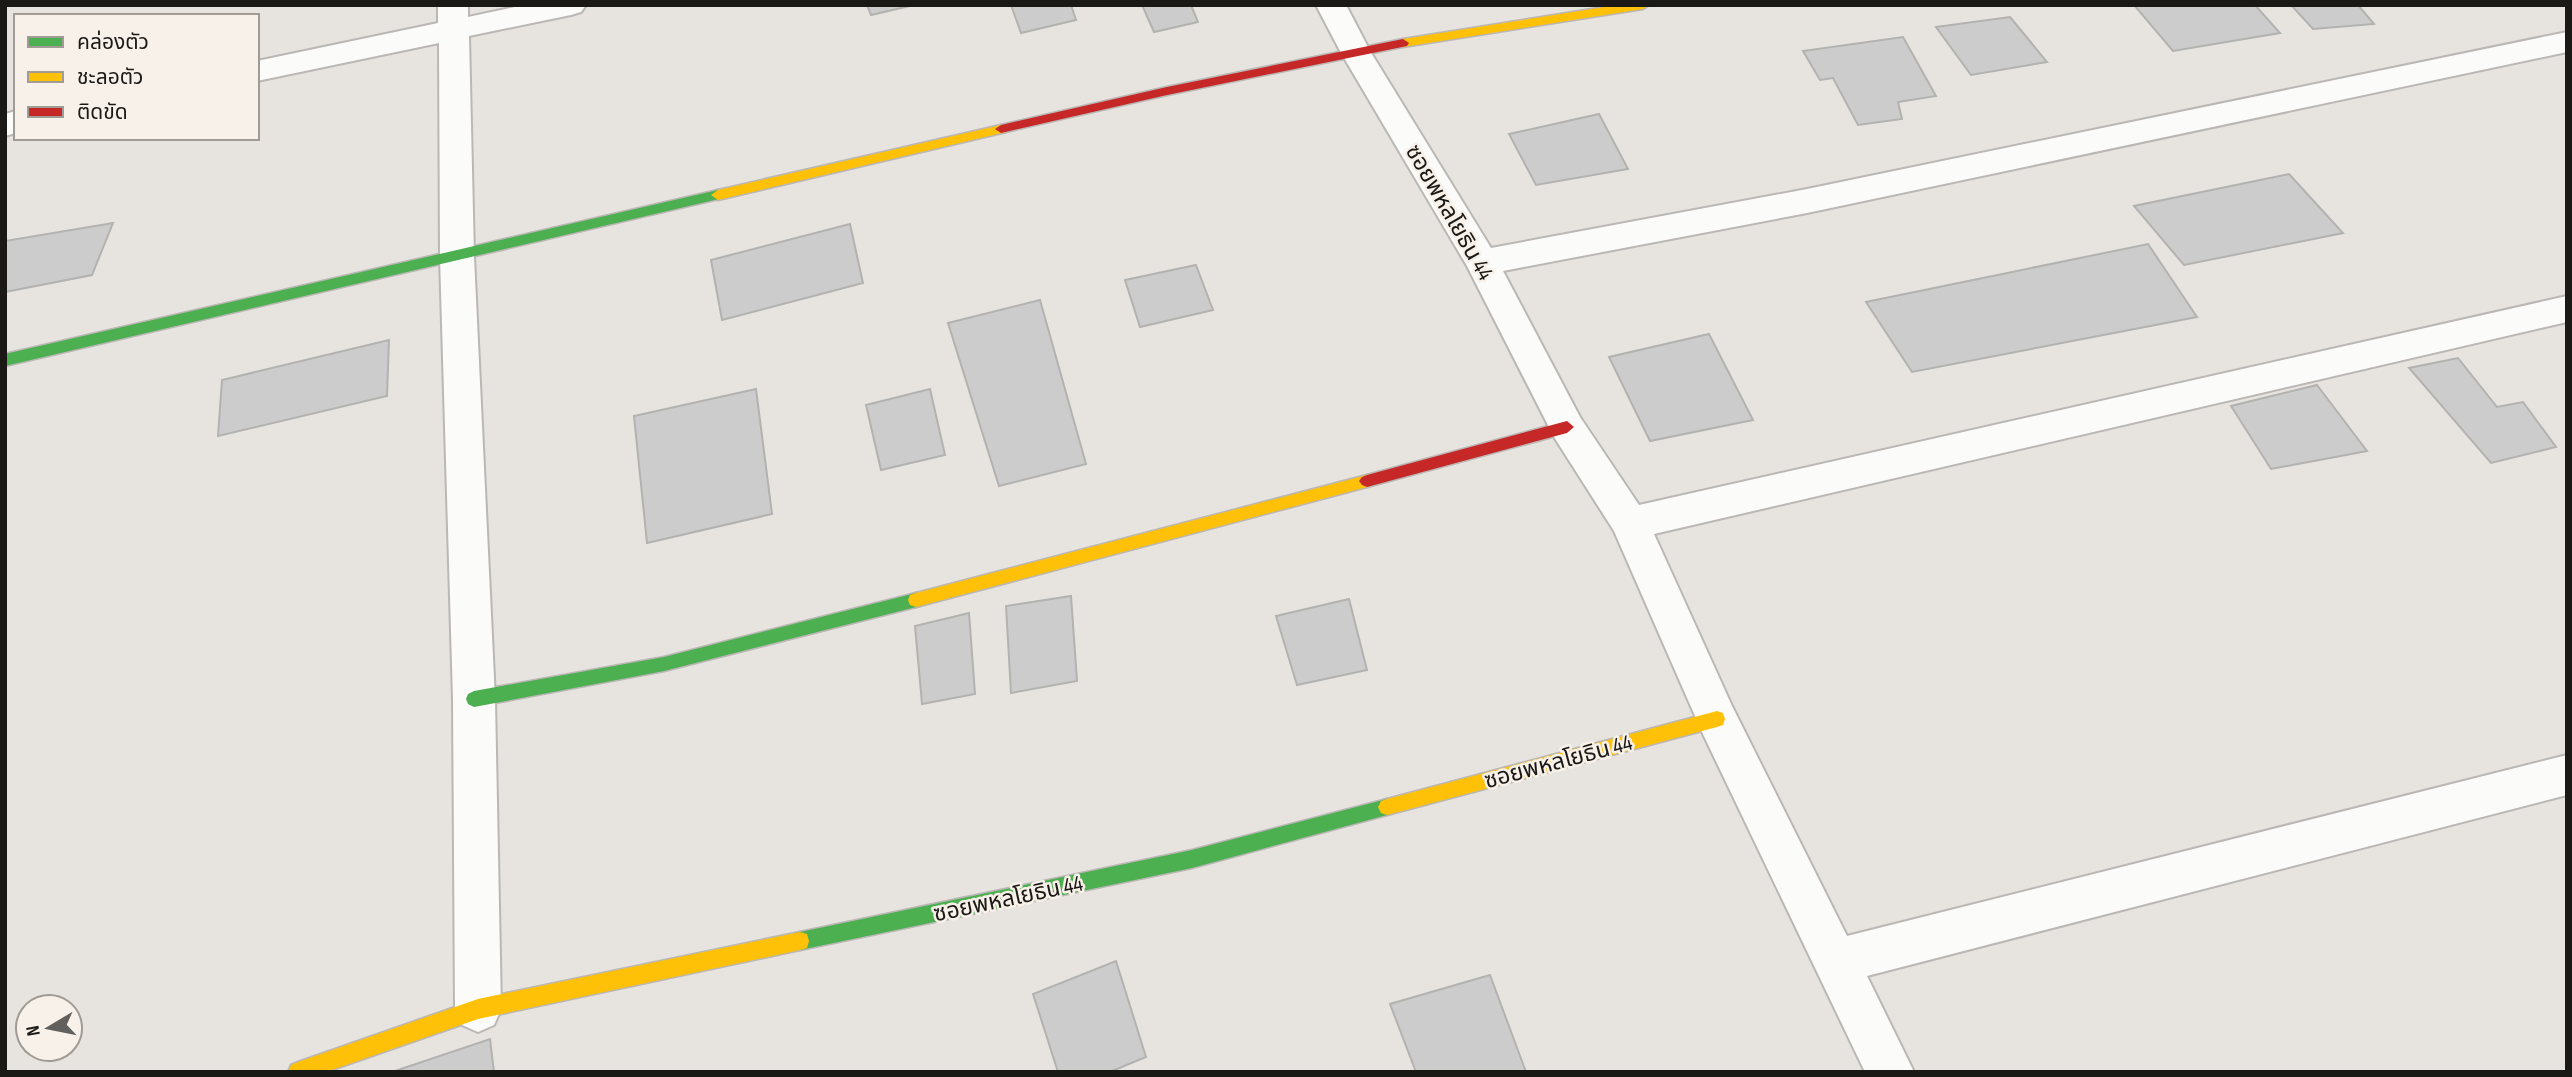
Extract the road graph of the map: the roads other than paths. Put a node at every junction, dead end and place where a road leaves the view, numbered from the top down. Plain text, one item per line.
1 (571, 5) edge
2 (1331, 5) edge
3 (1643, 5) edge
4 (454, 18) edge
5 (2567, 41) edge
6 (1355, 51) junction
7 (259, 70) edge
8 (457, 257) junction
9 (1482, 262) junction
10 (2567, 309) edge
11 (5, 360) edge
12 (1567, 427) junction
13 (1630, 523) junction
14 (474, 699) junction
15 (1717, 719) junction
16 (2567, 775) edge
17 (1839, 961) junction
18 (478, 1009) junction
19 (298, 1072) edge
20 (1890, 1072) edge

1 - 4 street
2 - 6 street, ซอยพหลโยธิน 44
3 - 6 street
4 - 7 street
4 - 8 street
5 - 9 street
6 - 8 street
6 - 9 street, ซอยพหลโยธิน 44
8 - 11 street
8 - 14 street
9 - 12 street, ซอยพหลโยธิน 44
10 - 13 street
12 - 13 street, ซอยพหลโยธิน 44
12 - 14 street
13 - 15 street, ซอยพหลโยธิน 44
14 - 18 street
15 - 17 street, ซอยพหลโยธิน 44
15 - 18 street, ซอยพหลโยธิน 44
16 - 17 street
17 - 20 street, ซอยพหลโยธิน 44
18 - 19 street, ซอยพหลโยธิน 44

